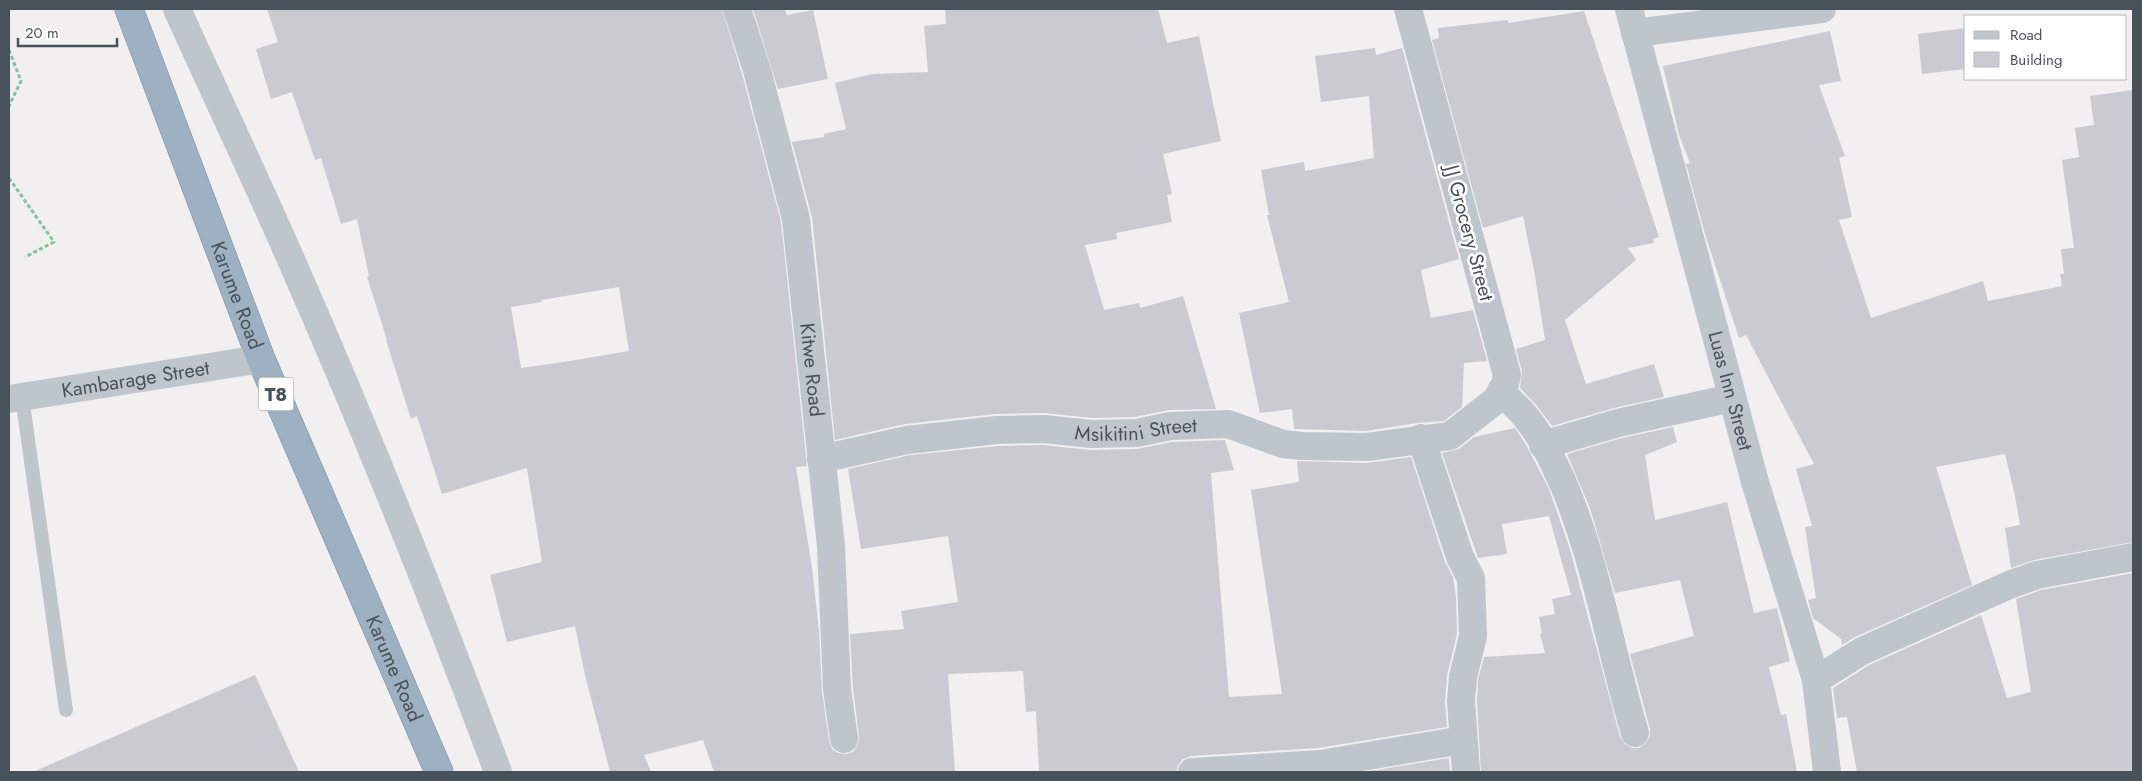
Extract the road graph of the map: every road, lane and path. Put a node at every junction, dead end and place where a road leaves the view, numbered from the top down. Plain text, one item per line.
1 (129, 9) edge
2 (177, 9) edge
3 (737, 9) edge
4 (1408, 9) edge
5 (1822, 9) edge
6 (1632, 21) edge
7 (9, 50) edge
8 (9, 106) edge
9 (9, 178) edge
10 (25, 257) dead end
11 (261, 359) junction
12 (1501, 392) junction
13 (15, 398) edge
14 (1732, 398) junction
15 (1421, 438) junction
16 (1544, 445) junction
17 (821, 459) junction
18 (2133, 557) edge
19 (1816, 680) junction
20 (66, 710) dead end
21 (1635, 733) dead end
22 (844, 739) dead end
23 (1463, 740) junction
24 (439, 772) edge
25 (498, 772) edge
26 (1192, 772) edge
27 (1466, 772) edge
28 (1827, 772) edge

1 - 11 highway, Karume Road / T8
2 - 25 street
3 - 17 street, Kitwe Road
4 - 12 street, JJ Grocery Street
5 - 6 street
6 - 14 street, Luas Inn Street
7 - 8 path
9 - 10 path
11 - 13 street, Kambarage Street
11 - 24 highway, Karume Road / T8
12 - 15 street, Msikitini Street
12 - 16 street
13 - 20 lane
14 - 16 street
14 - 19 street, Luas Inn Street
15 - 17 street, Msikitini Street
15 - 23 street
16 - 21 street
17 - 22 street, Kitwe Road
18 - 19 street
19 - 28 street, Luas Inn Street
23 - 26 street
23 - 27 street

